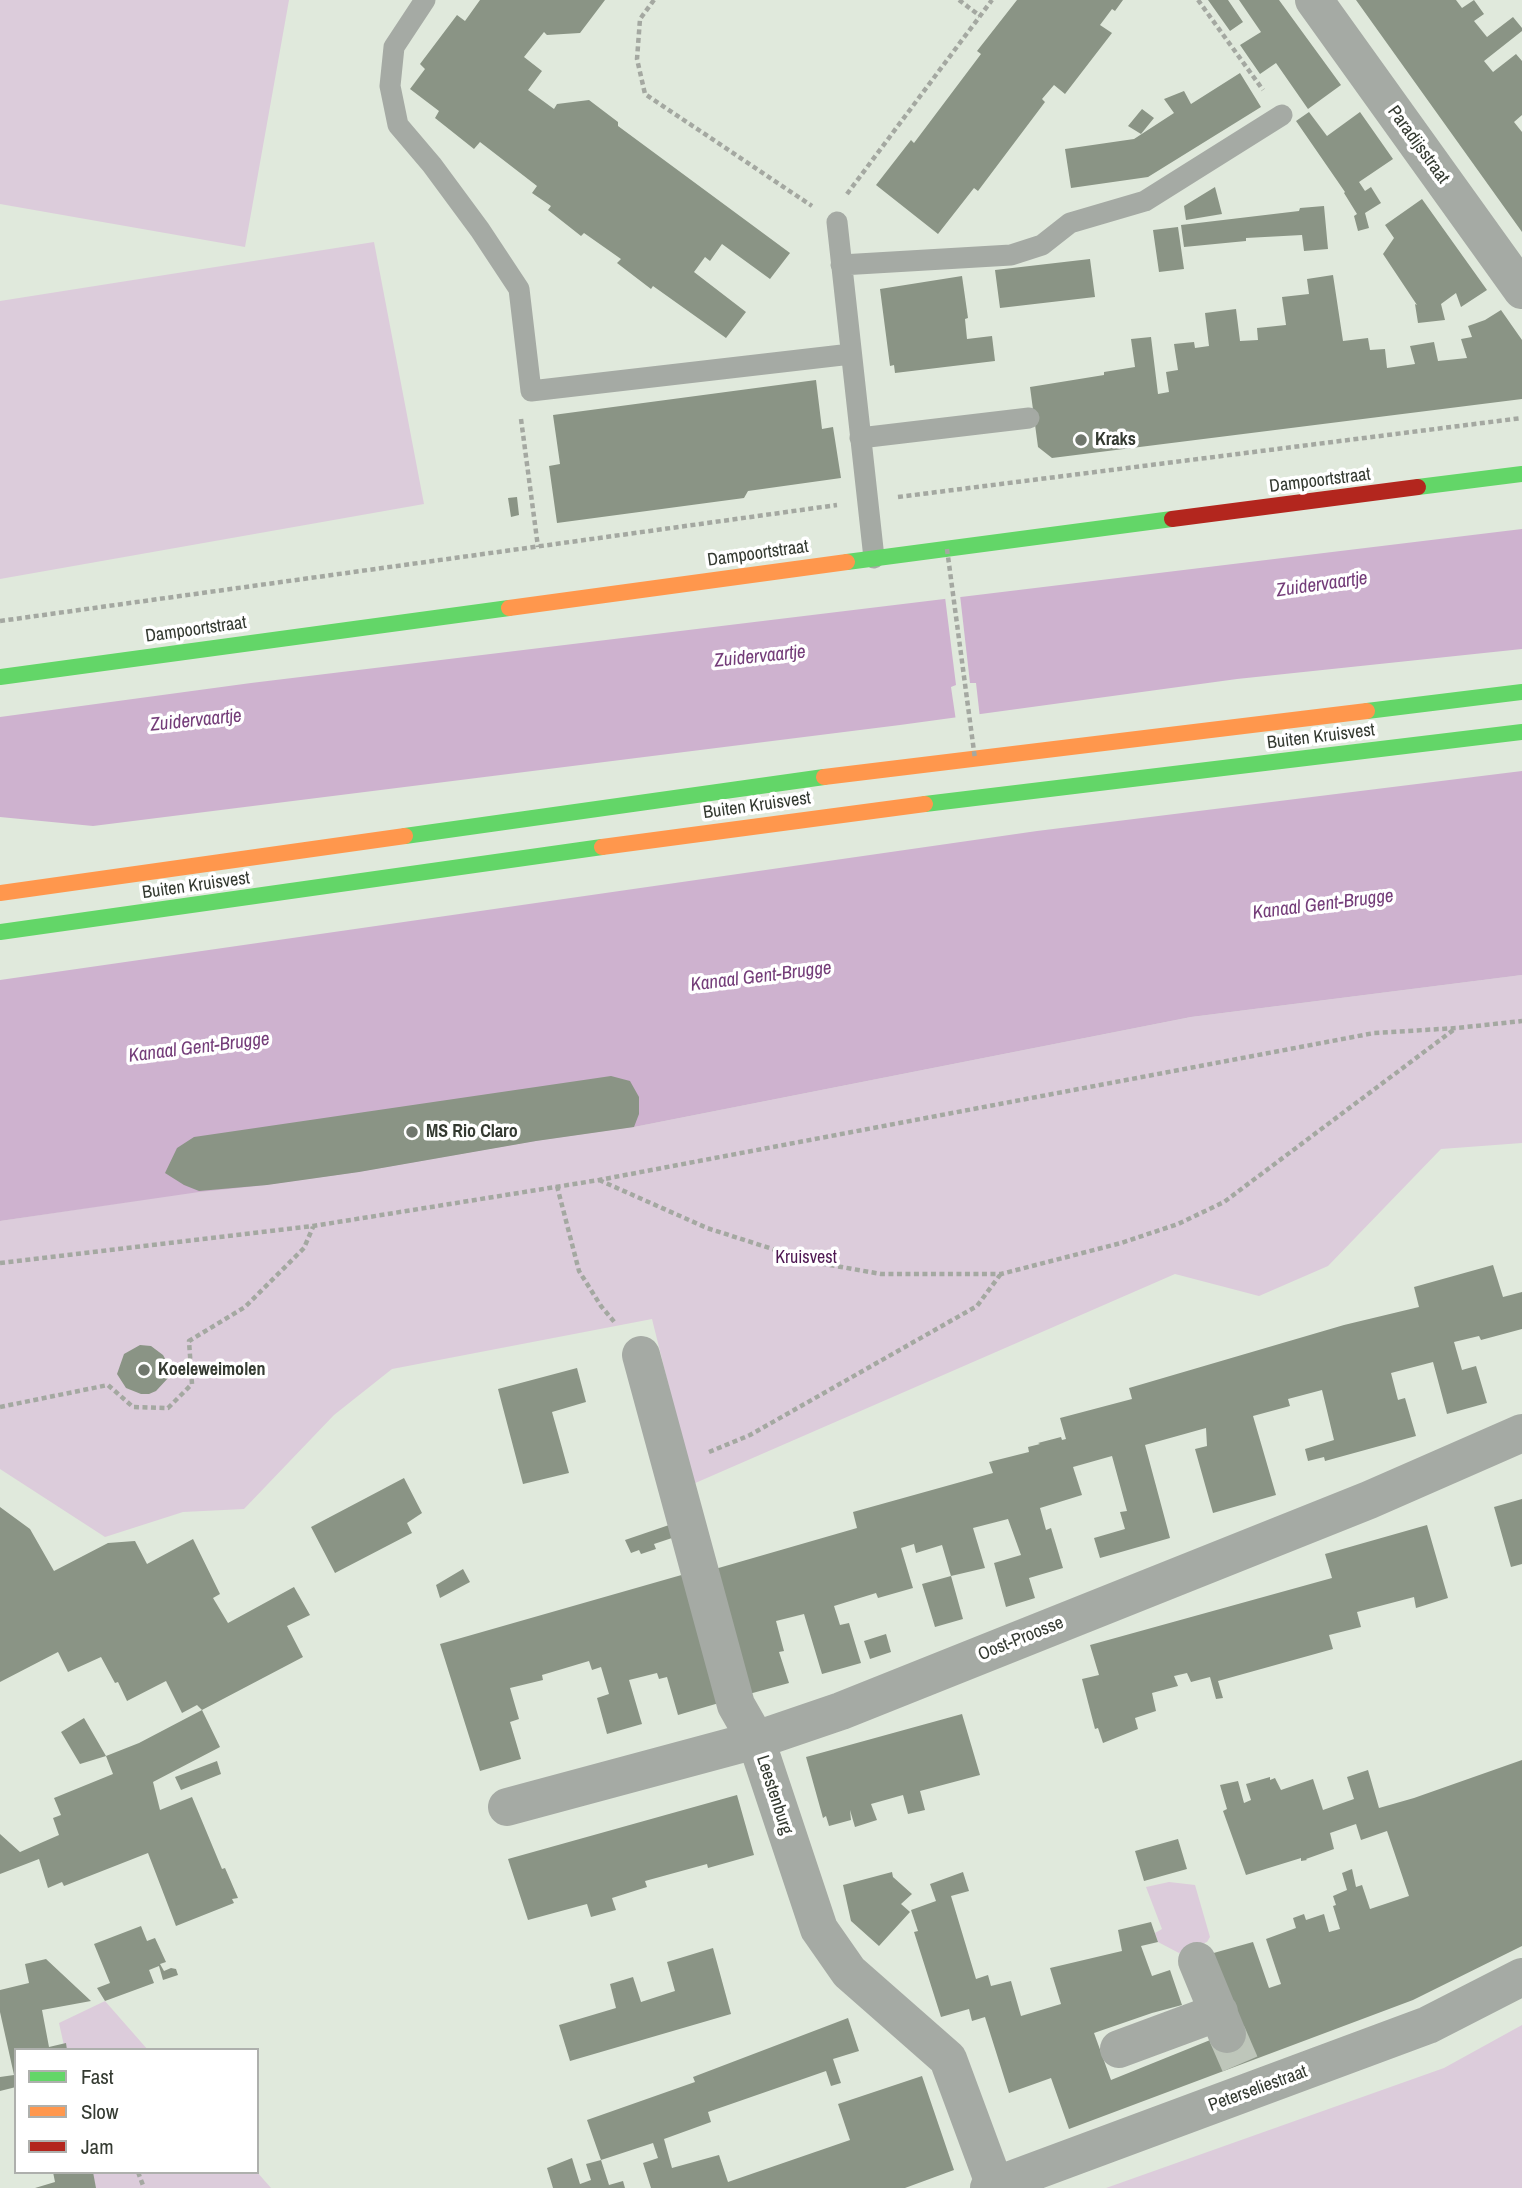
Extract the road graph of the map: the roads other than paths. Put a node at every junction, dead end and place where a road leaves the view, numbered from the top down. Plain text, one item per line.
1 (425, 0) edge
2 (1314, 0) edge
3 (1282, 115) road end
4 (837, 222) road end
5 (841, 265) junction
6 (1522, 290) edge
7 (851, 354) junction
8 (1029, 418) dead end
9 (860, 438) junction
10 (1522, 474) edge
11 (874, 558) junction
12 (0, 677) edge
13 (1522, 692) edge
14 (1522, 732) edge
15 (0, 892) edge
16 (0, 932) edge
17 (641, 1355) road end
18 (1522, 1433) edge
19 (756, 1741) junction
20 (507, 1807) dead end
21 (1197, 1961) dead end
22 (1522, 1977) edge
23 (1119, 2049) dead end
24 (1234, 2050) junction
25 (992, 2187) edge

1 - 7 lane
2 - 6 street, Paradijsstraat
3 - 5 lane
4 - 5 lane
5 - 7 lane
7 - 9 lane
8 - 9 lane
9 - 11 lane
10 - 11 main road, Dampoortstraat
11 - 12 main road, Dampoortstraat
13 - 15 main road, Buiten Kruisvest
14 - 16 main road, Buiten Kruisvest
17 - 19 street, Leestenburg
18 - 19 street, Oost-Proosse
19 - 20 street, Oost-Proosse
19 - 25 street, Leestenburg
21 - 24 street
22 - 24 street, Peterseliestraat
23 - 24 street
24 - 25 street, Peterseliestraat

